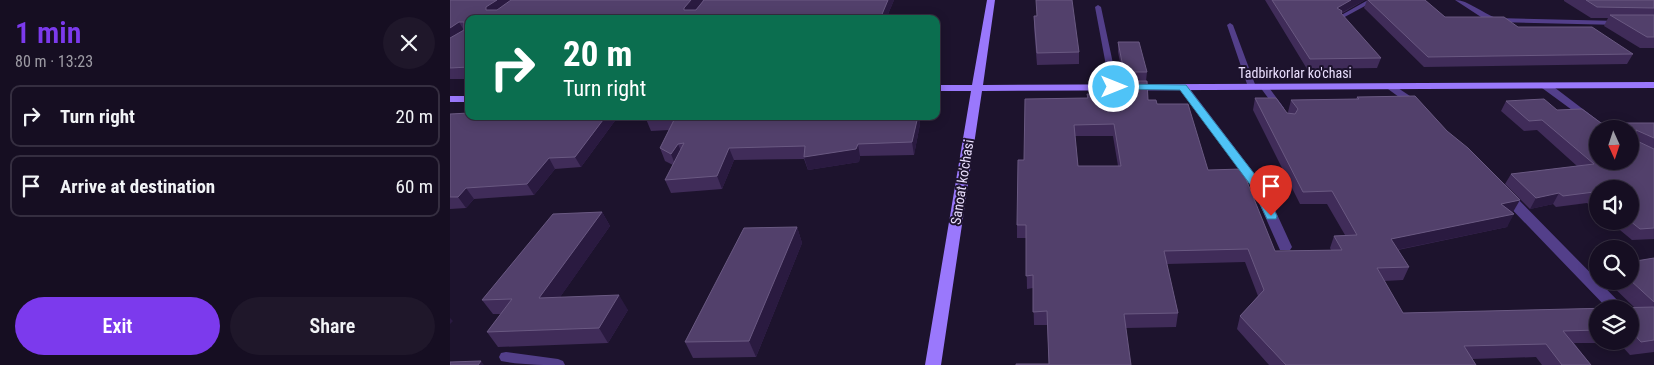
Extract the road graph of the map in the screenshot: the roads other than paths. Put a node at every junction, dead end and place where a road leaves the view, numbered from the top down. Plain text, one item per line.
1 (991, 0) edge
2 (1373, 0) edge
3 (1458, 0) edge
4 (1098, 7) dead end
5 (1339, 18) edge
6 (1625, 23) edge
7 (1230, 25) dead end
8 (1654, 85) edge
9 (1546, 86) junction
10 (977, 87) junction
11 (1114, 87) junction
12 (1183, 87) junction
13 (1252, 87) junction
14 (1264, 87) junction
15 (1392, 87) junction
16 (940, 88) edge
17 (450, 99) edge
18 (465, 99) edge
19 (1284, 115) edge
20 (1427, 115) edge
21 (1592, 120) edge
22 (1495, 184) edge
23 (1285, 247) dead end
24 (1609, 300) edge
25 (506, 357) dead end
26 (558, 365) edge
27 (932, 365) edge

1 - 10 main road, Sanoat ko'chasi
2 - 5 lane
3 - 6 lane
4 - 11 lane
7 - 13 lane
8 - 9 main road, Tadbirkorlar ko'chasi
9 - 15 main road, Tadbirkorlar ko'chasi
9 - 21 street
10 - 11 main road, Tadbirkorlar ko'chasi
10 - 16 main road, Tadbirkorlar ko'chasi
10 - 27 main road, Sanoat ko'chasi
11 - 12 main road, Tadbirkorlar ko'chasi
12 - 13 main road, Tadbirkorlar ko'chasi
12 - 23 street
13 - 14 main road, Tadbirkorlar ko'chasi
14 - 15 main road, Tadbirkorlar ko'chasi
14 - 19 lane
15 - 20 street
17 - 18 main road
22 - 24 street
25 - 26 lane

